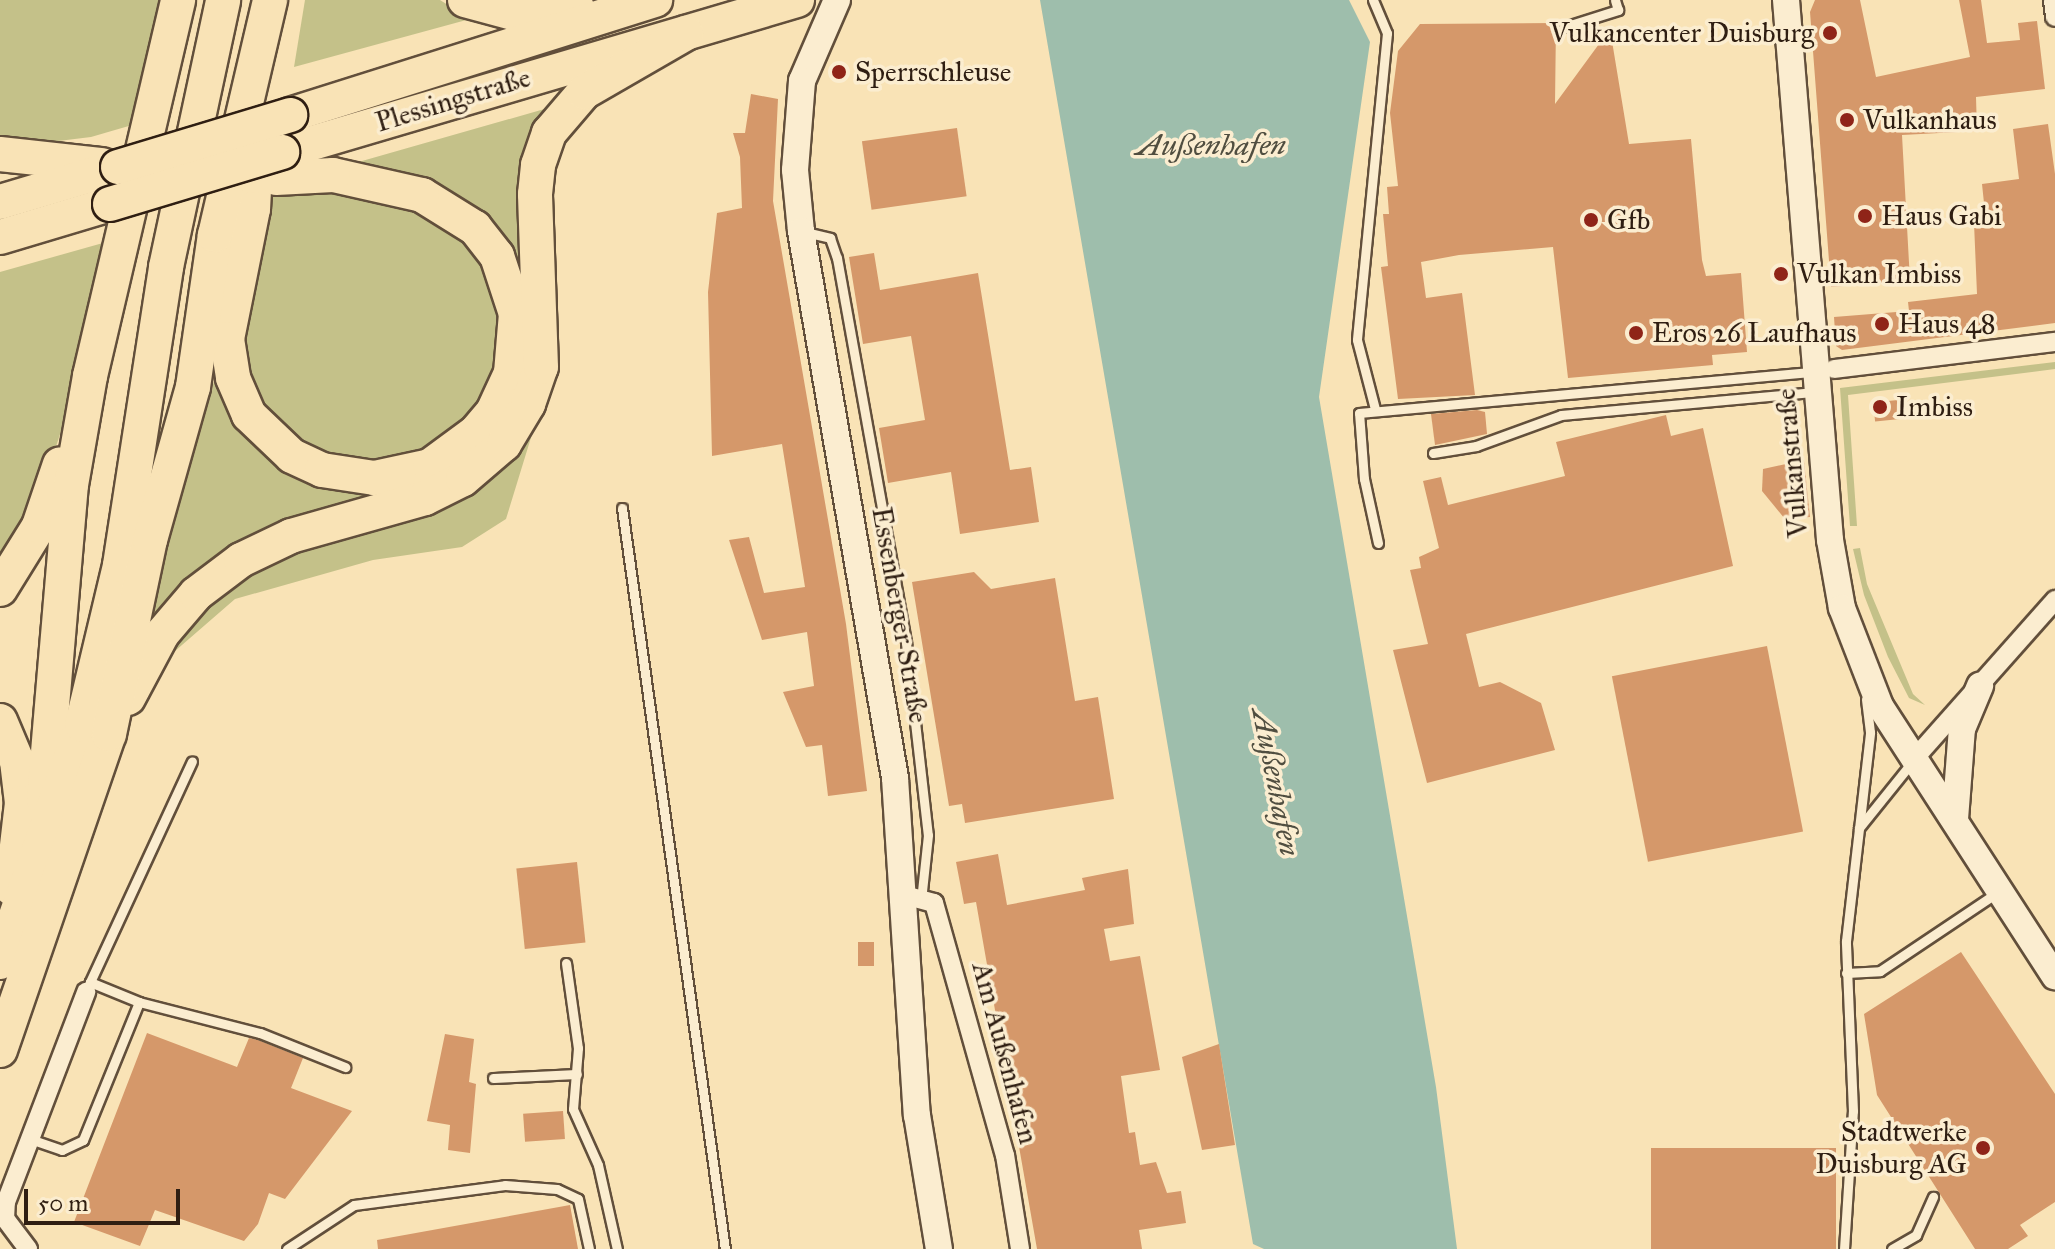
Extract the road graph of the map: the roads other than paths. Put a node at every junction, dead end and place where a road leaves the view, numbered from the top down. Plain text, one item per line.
1 (223, 0) edge
2 (270, 0) edge
3 (465, 0) edge
4 (655, 0) edge
5 (797, 0) edge
6 (837, 0) edge
7 (1373, 0) edge
8 (1615, 0) edge
9 (1786, 0) edge
10 (2053, 0) edge
11 (173, 8) edge
12 (2055, 17) edge
13 (517, 26) junction
14 (1564, 27) dead end
15 (686, 33) junction
16 (262, 44) junction
17 (0, 154) edge
18 (279, 165) junction
19 (118, 167) junction
20 (0, 202) edge
21 (0, 237) edge
22 (2055, 342) edge
23 (90, 376) junction
24 (1823, 378) junction
25 (1375, 409) junction
26 (1433, 453) dead end
27 (622, 508) dead end
28 (1378, 543) dead end
29 (0, 589) edge
30 (2055, 600) edge
31 (1862, 664) junction
32 (1980, 686) junction
33 (0, 721) edge
34 (109, 734) junction
35 (1914, 759) junction
36 (192, 761) dead end
37 (1955, 819) junction
38 (1856, 833) junction
39 (39, 852) junction
40 (1999, 891) junction
41 (913, 897) junction
42 (2, 955) edge
43 (566, 963) dead end
44 (1846, 973) junction
45 (2055, 976) edge
46 (88, 987) junction
47 (139, 1002) junction
48 (0, 1050) edge
49 (345, 1067) dead end
50 (577, 1074) junction
51 (493, 1078) dead end
52 (30, 1139) junction
53 (1933, 1197) dead end
54 (28, 1249) edge
55 (287, 1249) edge
56 (589, 1249) edge
57 (617, 1249) edge
58 (725, 1249) edge
59 (939, 1249) edge
60 (1020, 1249) edge
61 (1844, 1249) edge
62 (1892, 1249) edge

1 - 39 highway
2 - 16 highway
3 - 13 highway
4 - 13 highway
5 - 15 highway, Plessingstraße
6 - 41 street, Essenberger Straße
7 - 25 lane
8 - 14 lane
9 - 24 street, Vulkanstraße
10 - 12 street
11 - 23 highway
13 - 19 highway, Plessingstraße, bridge
15 - 18 highway, Plessingstraße
15 - 34 highway
16 - 18 highway
16 - 34 highway
17 - 19 highway
18 - 21 highway, bridge
19 - 20 highway, Plessingstraße
22 - 24 street
23 - 29 highway
23 - 39 highway
24 - 25 lane
24 - 26 lane
24 - 31 street, Vulkanstraße
25 - 28 lane
27 - 58 lane
30 - 32 street
31 - 35 street, Vulkanstraße
31 - 38 lane
32 - 35 street
32 - 37 street
33 - 42 highway
34 - 48 highway
35 - 37 street, Vulkanstraße
35 - 38 lane
36 - 46 lane
37 - 40 street, Vulkanstraße
38 - 44 lane
39 - 42 highway
40 - 44 lane
40 - 45 street, Vulkanstraße
41 - 59 street, Essenberger Straße
41 - 60 street, Am Außenhafen
43 - 50 lane
44 - 61 lane
46 - 47 lane
46 - 52 street
47 - 49 lane
47 - 52 lane
50 - 51 lane
50 - 57 lane
52 - 54 street
53 - 62 lane
55 - 56 lane

